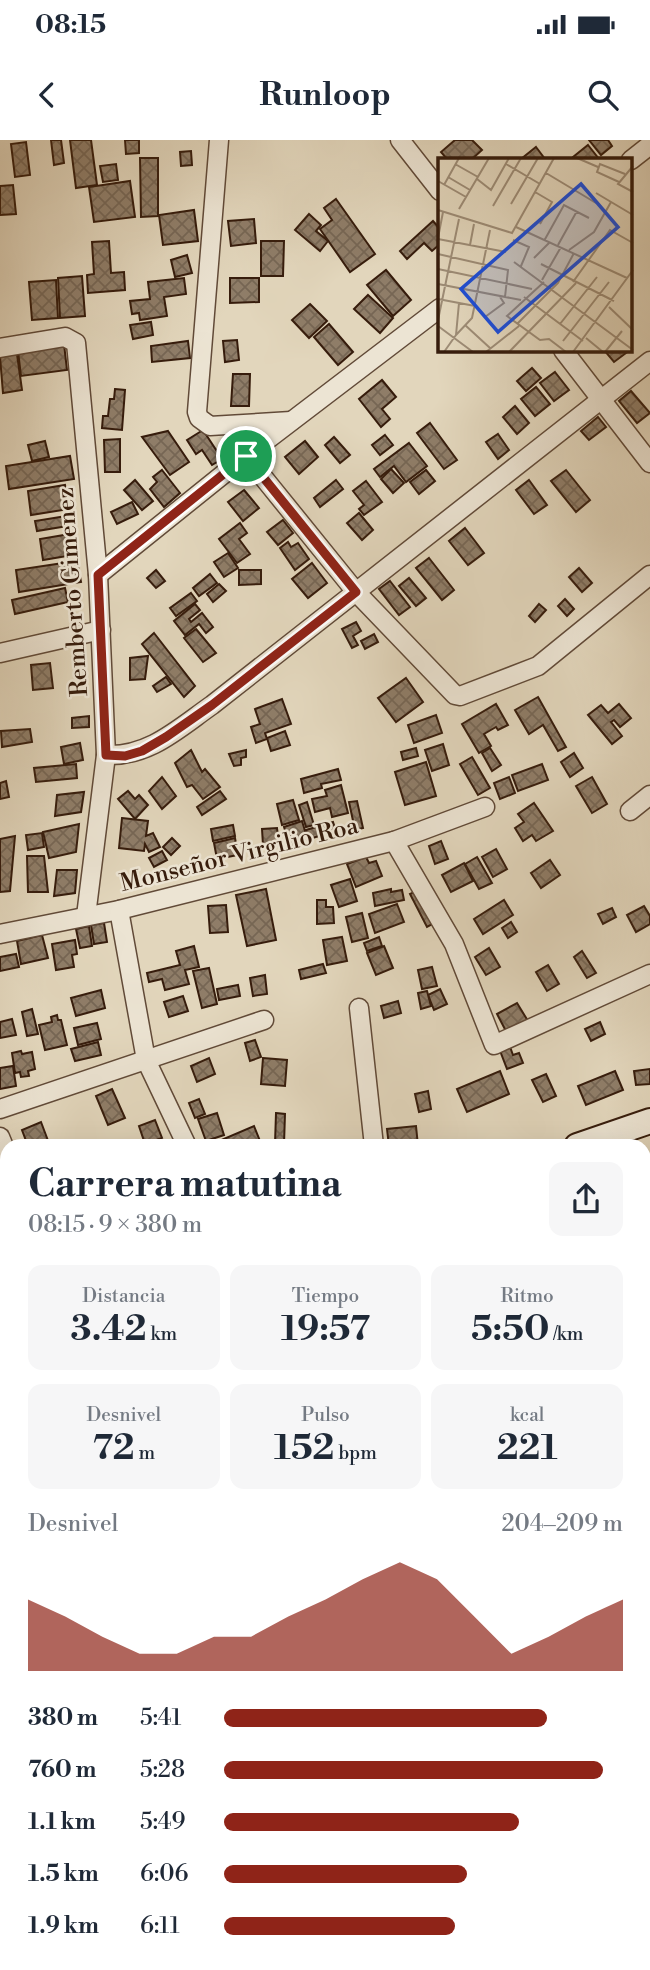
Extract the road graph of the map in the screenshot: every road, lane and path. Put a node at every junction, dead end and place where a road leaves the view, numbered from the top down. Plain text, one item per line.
1 (219, 140) edge
2 (400, 140) edge
3 (650, 145) edge
4 (632, 159) edge
5 (438, 188) edge
6 (438, 310) edge
7 (0, 348) edge
8 (565, 352) edge
9 (650, 361) edge
10 (601, 400) junction
11 (292, 421) junction
12 (246, 456) junction
13 (650, 463) edge
14 (98, 575) junction
15 (650, 576) edge
16 (356, 592) junction
17 (102, 629) junction
18 (0, 653) edge
19 (106, 755) junction
20 (650, 794) edge
21 (485, 807) dead end
22 (630, 811) dead end
23 (394, 841) junction
24 (119, 910) junction
25 (86, 916) junction
26 (0, 934) edge
27 (650, 974) edge
28 (359, 1008) dead end
29 (264, 1020) dead end
30 (146, 1060) junction
31 (0, 1109) edge
32 (650, 1122) edge
33 (184, 1139) edge
34 (373, 1139) edge
35 (598, 1139) edge

1 - 11 street
2 - 5 street
3 - 4 street
6 - 11 street
7 - 14 street, Remberto Gimenez
8 - 10 street
9 - 10 street
10 - 13 street
10 - 16 street
11 - 12 street
12 - 14 street
12 - 16 street
14 - 17 street, Remberto Gimenez
15 - 16 street
16 - 19 street
17 - 18 street
17 - 19 street, Remberto Gimenez
19 - 25 street, Remberto Gimenez
20 - 22 street
21 - 23 street, Monseñor Virgilio Roa
23 - 24 street, Monseñor Virgilio Roa
23 - 27 street
24 - 25 street, Monseñor Virgilio Roa
24 - 30 street
25 - 26 street, Monseñor Virgilio Roa
28 - 34 street
29 - 30 street
30 - 31 street
30 - 33 street
32 - 35 street

